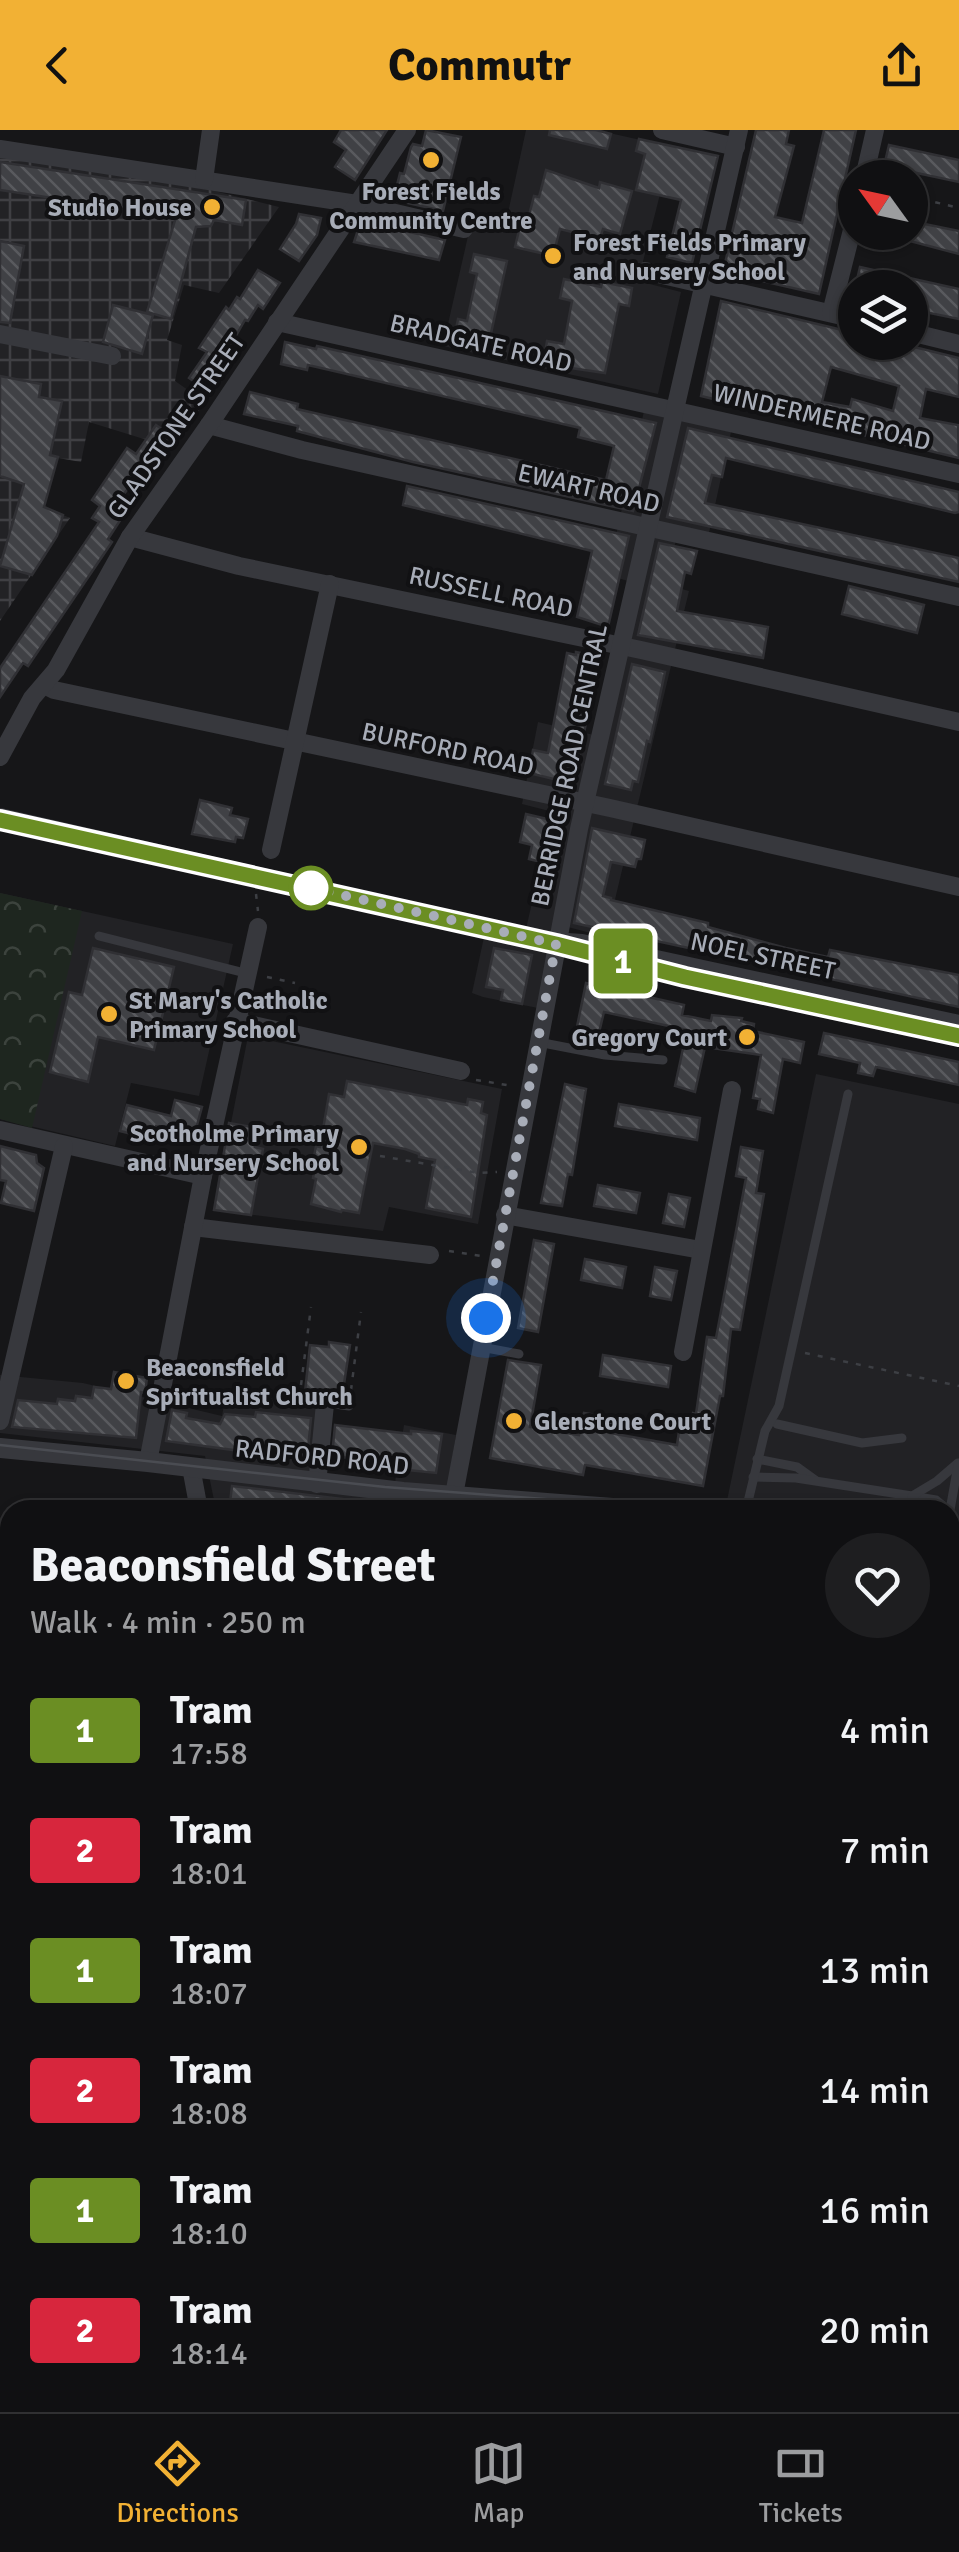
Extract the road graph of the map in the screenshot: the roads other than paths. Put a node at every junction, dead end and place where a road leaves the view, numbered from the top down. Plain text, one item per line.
1 (211, 130) edge
2 (407, 130) edge
3 (662, 130) edge
4 (876, 130) edge
5 (737, 138) edge
6 (0, 148) edge
7 (868, 160) edge
8 (204, 180) junction
9 (357, 204) junction
10 (464, 229) dead end
11 (847, 250) edge
12 (645, 271) dead end
13 (702, 285) junction
14 (831, 313) junction
15 (838, 315) edge
16 (277, 322) junction
17 (0, 334) edge
18 (928, 336) edge
19 (959, 344) edge
20 (112, 356) dead end
21 (673, 411) junction
22 (210, 425) junction
23 (959, 474) edge
24 (647, 527) junction
25 (130, 537) junction
26 (330, 584) junction
27 (959, 597) edge
28 (620, 646) junction
29 (44, 685) junction
30 (959, 722) edge
31 (295, 742) junction
32 (0, 757) edge
33 (586, 803) junction
34 (0, 818) edge
35 (270, 850) dead end
36 (959, 887) edge
37 (258, 927) dead end
38 (99, 936) dead end
39 (556, 944) junction
40 (245, 973) junction
41 (236, 1021) junction
42 (959, 1024) edge
43 (538, 1042) junction
44 (663, 1060) dead end
45 (462, 1071) road end
46 (732, 1090) dead end
47 (848, 1094) dead end
48 (0, 1130) edge
49 (64, 1146) junction
50 (203, 1176) junction
51 (505, 1215) junction
52 (193, 1226) junction
53 (701, 1250) junction
54 (430, 1255) road end
55 (481, 1347) junction
56 (682, 1352) dead end
57 (519, 1354) dead end
58 (299, 1399) road end
59 (325, 1404) junction
60 (350, 1406) road end
61 (0, 1421) edge
62 (778, 1424) dead end
63 (902, 1438) dead end
64 (0, 1448) edge
65 (757, 1460) junction
66 (958, 1460) edge
67 (148, 1462) junction
68 (191, 1467) junction
69 (753, 1476) junction
70 (817, 1482) junction
71 (317, 1484) junction
72 (912, 1496) junction
73 (197, 1500) edge
74 (438, 1500) edge
75 (453, 1500) edge
76 (748, 1500) edge
77 (936, 1500) edge
78 (951, 1500) edge

1 - 8 street
2 - 9 street, GLADSTONE STREET
3 - 5 street
4 - 7 street
5 - 13 street, BERRIDGE ROAD CENTRAL
6 - 8 street
8 - 9 street
9 - 10 street
9 - 16 street, GLADSTONE STREET
11 - 14 street
12 - 13 street
13 - 14 street
13 - 21 street, BERRIDGE ROAD CENTRAL
14 - 15 street
16 - 21 street, BRADGATE ROAD
16 - 22 street, GLADSTONE STREET
17 - 20 street
18 - 19 street
21 - 23 street, WINDERMERE ROAD
21 - 24 street, BERRIDGE ROAD CENTRAL
22 - 24 street, EWART ROAD
22 - 25 street, GLADSTONE STREET
24 - 27 street, EWART ROAD
24 - 28 street, BERRIDGE ROAD CENTRAL
25 - 26 street, RUSSELL ROAD
25 - 29 street, GLADSTONE STREET
26 - 28 street, RUSSELL ROAD
26 - 31 street
28 - 30 street, RUSSELL ROAD
28 - 33 street, BERRIDGE ROAD CENTRAL
29 - 31 street, BURFORD ROAD
29 - 32 street, GLADSTONE STREET
31 - 33 street, BURFORD ROAD
31 - 35 street
33 - 36 street, BURFORD ROAD
33 - 39 street, BERRIDGE ROAD CENTRAL
34 - 39 street, NOEL STREET
37 - 40 street
38 - 40 lane
39 - 42 street, NOEL STREET
39 - 43 street, BERRIDGE ROAD CENTRAL
40 - 41 street
41 - 45 street
41 - 50 street
43 - 44 lane
43 - 51 street, BERRIDGE ROAD CENTRAL
46 - 53 street
47 - 65 lane
48 - 49 street
49 - 50 street
49 - 61 street
50 - 52 street
51 - 53 street
51 - 55 street, BERRIDGE ROAD CENTRAL
52 - 54 street
52 - 67 street
53 - 56 street
55 - 57 lane
55 - 75 street, BERRIDGE ROAD CENTRAL
58 - 59 lane
59 - 60 lane
59 - 71 street
62 - 63 lane
64 - 67 street, RADFORD ROAD
65 - 69 lane
65 - 70 lane
66 - 72 lane
66 - 78 lane
67 - 68 street, RADFORD ROAD
68 - 71 street, RADFORD ROAD
68 - 73 street
69 - 70 lane
69 - 76 lane
70 - 72 lane
71 - 74 street, RADFORD ROAD
72 - 77 lane

